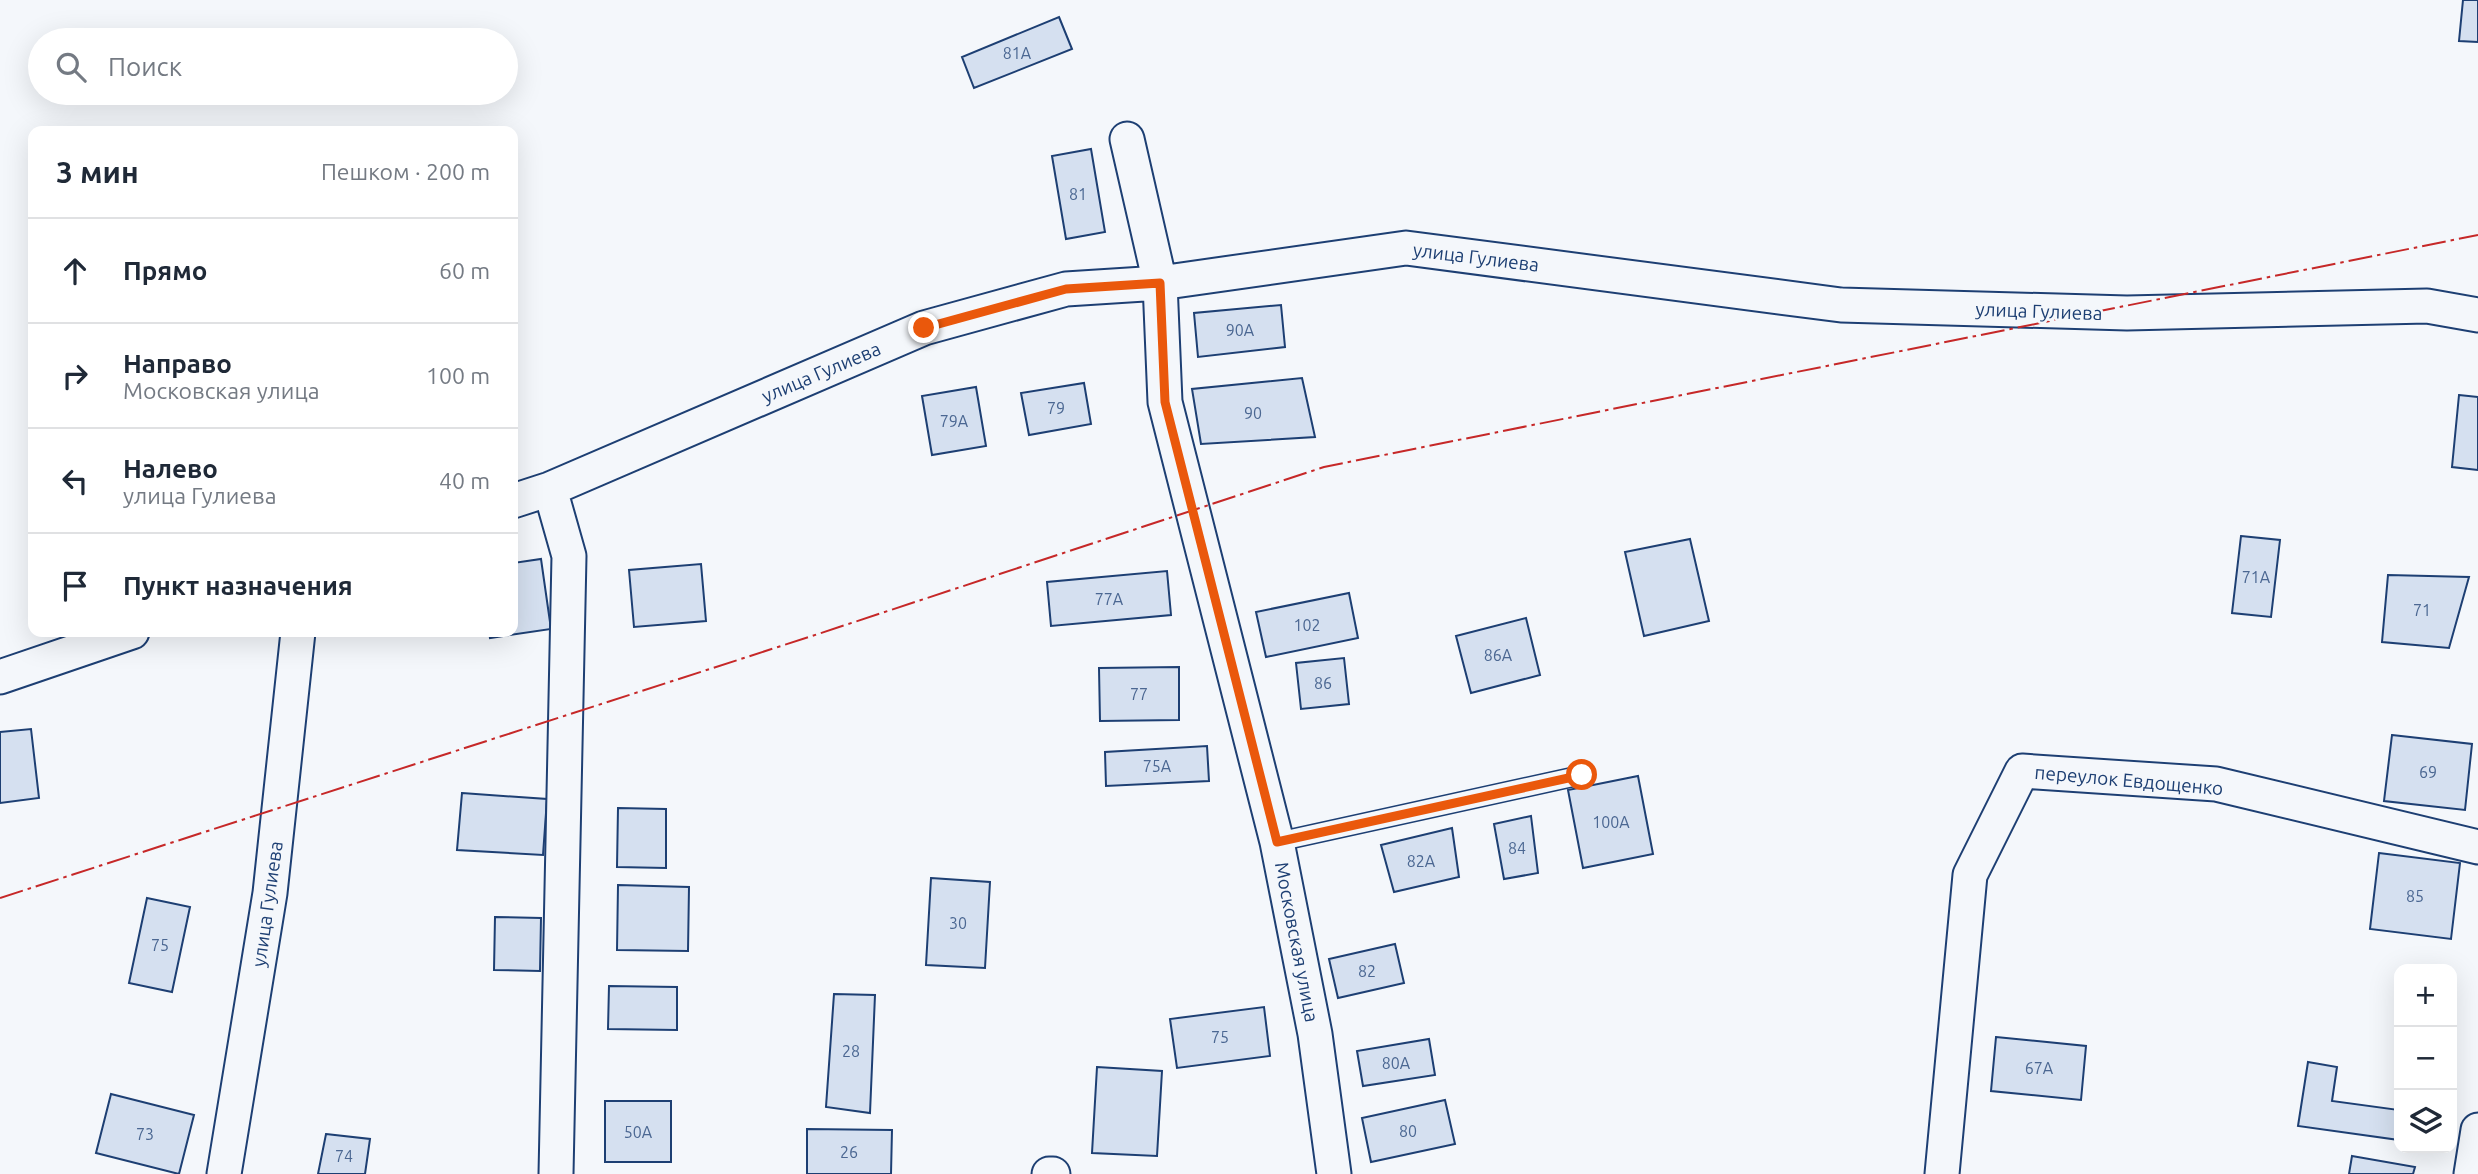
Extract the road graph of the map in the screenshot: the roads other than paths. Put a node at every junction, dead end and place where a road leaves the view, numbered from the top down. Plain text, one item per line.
1 (1127, 139) dead end
2 (1160, 283) junction
3 (2478, 315) edge
4 (550, 489) junction
5 (518, 499) edge
6 (117, 637) edge
7 (297, 637) edge
8 (0, 677) edge
9 (1582, 775) dead end
10 (1277, 842) junction
11 (2478, 848) edge
12 (2478, 1130) edge
13 (223, 1174) edge
14 (556, 1174) edge
15 (1334, 1174) edge
16 (1942, 1174) edge
17 (2471, 1174) edge

1 - 2 street, Московская улица
2 - 3 street, улица Гулиева
2 - 4 street, улица Гулиева
2 - 10 street, Московская улица
4 - 5 street, улица Гулиева
4 - 14 street
6 - 8 street
7 - 13 street, улица Гулиева
9 - 10 lane
10 - 15 street, Московская улица
11 - 16 street, переулок Евдощенко
12 - 17 street

